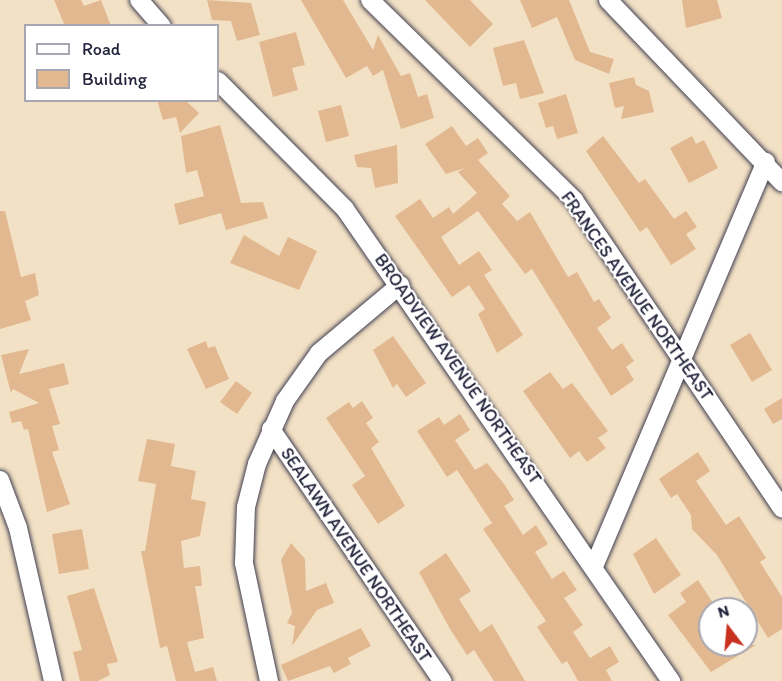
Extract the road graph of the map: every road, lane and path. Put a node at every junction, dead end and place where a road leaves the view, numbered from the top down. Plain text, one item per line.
1 (139, 0) edge
2 (370, 0) edge
3 (608, 0) edge
4 (160, 24) edge
5 (219, 82) edge
6 (766, 162) junction
7 (782, 182) edge
8 (400, 285) junction
9 (683, 360) junction
10 (271, 429) junction
11 (0, 480) edge
12 (782, 508) edge
13 (595, 564) junction
14 (53, 681) edge
15 (269, 681) edge
16 (442, 681) edge
17 (671, 681) edge

1 - 4 street
2 - 9 street, FRANCES AVENUE NORTHEAST
3 - 6 street
5 - 8 street, BROADVIEW AVENUE NORTHEAST
6 - 7 street
6 - 9 street
8 - 10 street
8 - 13 street, BROADVIEW AVENUE NORTHEAST
9 - 12 street, FRANCES AVENUE NORTHEAST
9 - 13 street
10 - 15 street
10 - 16 street, SEALAWN AVENUE NORTHEAST
11 - 14 street
13 - 17 street, BROADVIEW AVENUE NORTHEAST

